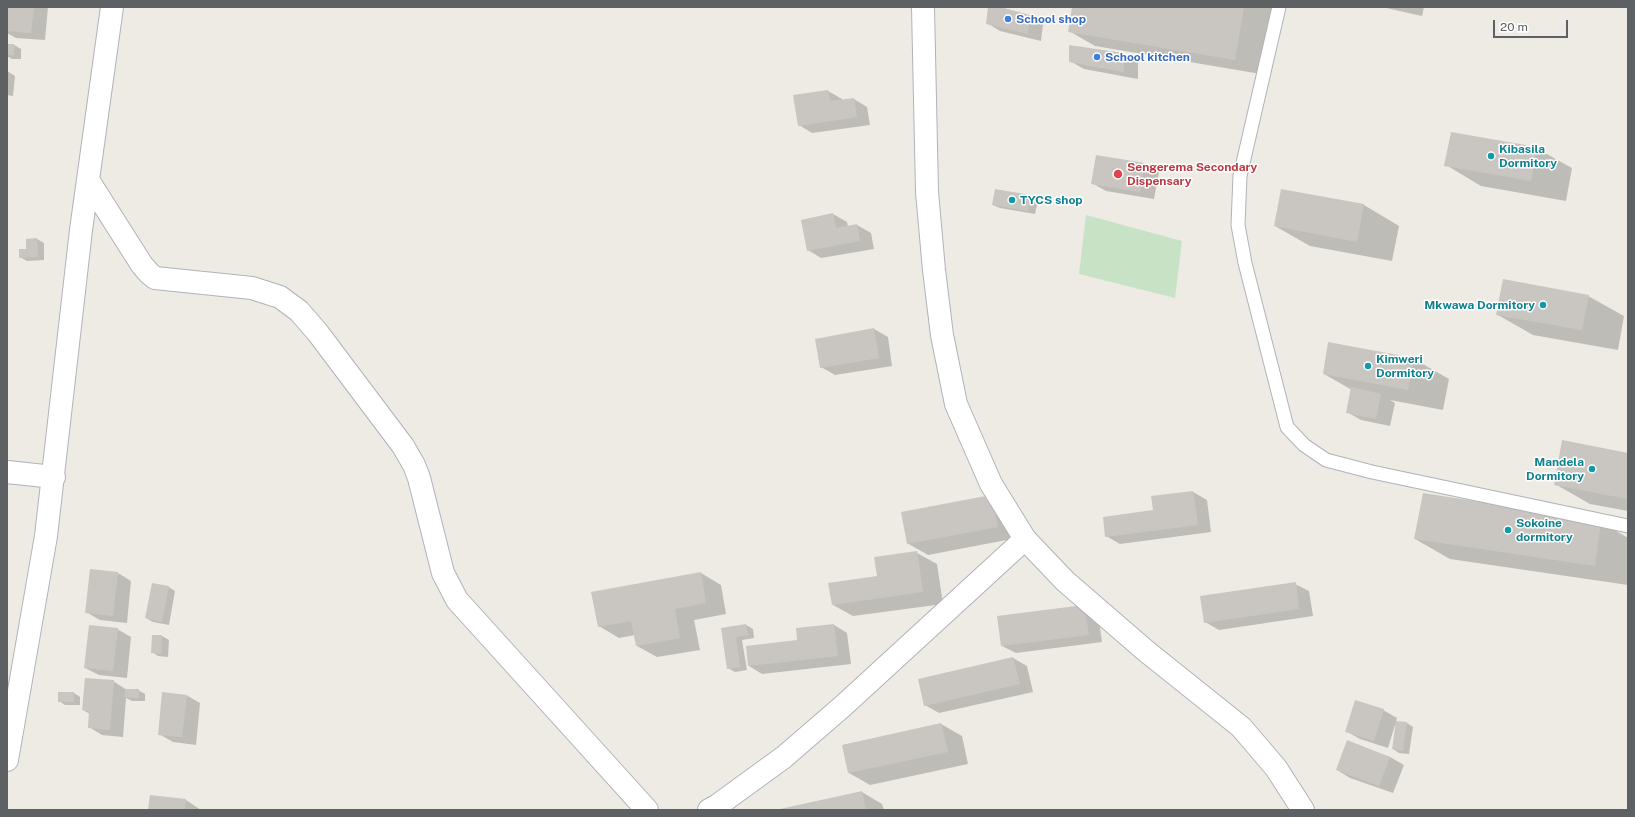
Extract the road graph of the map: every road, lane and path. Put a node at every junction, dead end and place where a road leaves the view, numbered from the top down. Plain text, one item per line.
1 (112, 7) edge
2 (923, 7) edge
3 (1279, 7) edge
4 (88, 180) junction
5 (7, 472) edge
6 (54, 478) junction
7 (1628, 526) edge
8 (1025, 539) junction
9 (7, 760) edge
10 (647, 810) edge
11 (709, 810) edge
12 (1303, 810) edge

1 - 4 street
2 - 8 street
3 - 7 lane
4 - 6 street
4 - 10 street
5 - 6 street
6 - 9 street
8 - 11 street
8 - 12 street

